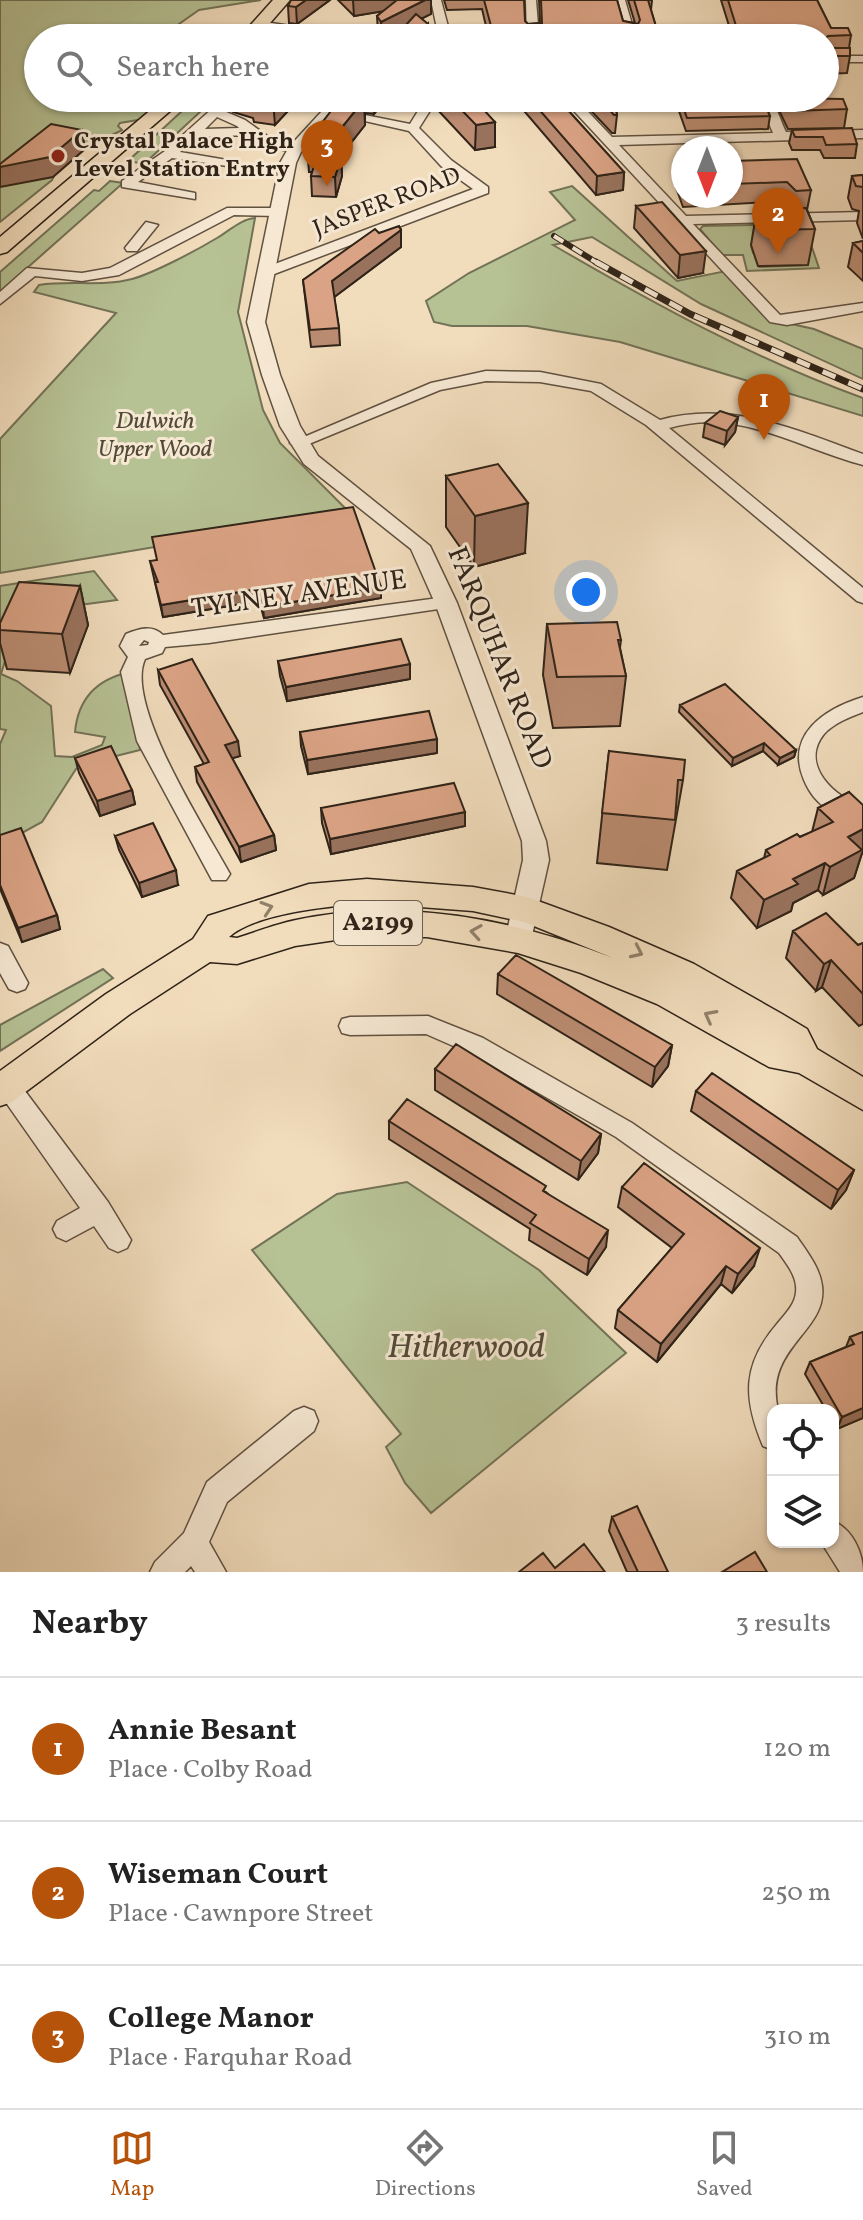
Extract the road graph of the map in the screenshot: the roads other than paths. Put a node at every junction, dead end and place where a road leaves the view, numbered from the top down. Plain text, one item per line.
1 (282, 0) edge
2 (436, 0) edge
3 (531, 0) edge
4 (620, 0) edge
5 (261, 24) edge
6 (442, 24) edge
7 (532, 24) edge
8 (626, 24) edge
9 (839, 59) edge
10 (863, 59) edge
11 (160, 112) edge
12 (423, 112) edge
13 (581, 112) edge
14 (770, 112) edge
15 (217, 113) joint
16 (328, 113) joint
17 (413, 128) junction
18 (249, 131) junction
19 (193, 133) junction
20 (863, 134) edge
21 (781, 136) junction
22 (609, 141) junction
23 (294, 150) junction
24 (170, 154) junction
25 (222, 163) dead end
26 (190, 196) dead end
27 (277, 212) junction
28 (863, 216) edge
29 (683, 220) junction
30 (142, 237) dead end
31 (170, 242) junction
32 (0, 248) edge
33 (264, 273) junction
34 (0, 300) edge
35 (863, 307) edge
36 (658, 426) junction
37 (298, 443) junction
38 (863, 460) edge
39 (863, 597) edge
40 (446, 603) junction
41 (863, 704) edge
42 (863, 814) edge
43 (219, 874) dead end
44 (522, 925) junction
45 (0, 952) edge
46 (17, 983) dead end
47 (350, 1026) dead end
48 (4, 1089) edge
49 (863, 1095) edge
50 (99, 1210) junction
51 (66, 1229) dead end
52 (118, 1240) dead end
53 (767, 1420) edge
54 (304, 1421) dead end
55 (194, 1543) junction
56 (839, 1544) edge
57 (165, 1572) edge
58 (211, 1572) edge
59 (857, 1572) edge

1 - 5 main road
2 - 6 street
3 - 7 street
4 - 8 street
9 - 10 street
11 - 32 main road
12 - 17 street
13 - 22 street
14 - 21 street
15 - 18 street
15 - 19 street
16 - 17 street
16 - 23 street, FARQUHAR ROAD
17 - 33 street, JASPER ROAD
18 - 19 street
18 - 23 street
19 - 24 street
20 - 21 street
21 - 22 street
22 - 29 street
23 - 27 street, FARQUHAR ROAD
24 - 25 street
24 - 26 street
27 - 31 street
27 - 33 street, FARQUHAR ROAD
28 - 29 street
29 - 35 street
30 - 31 street
31 - 34 street
33 - 37 street, FARQUHAR ROAD
36 - 37 street
36 - 38 street
36 - 39 street
37 - 40 street, FARQUHAR ROAD
40 - 43 street, TYLNEY AVENUE
40 - 44 street, FARQUHAR ROAD
41 - 42 street
44 - 48 main road, A2199
44 - 49 main road, A2199
45 - 46 street
47 - 53 street
48 - 50 street
50 - 51 street
50 - 52 street
54 - 55 street
55 - 57 street
55 - 58 street
56 - 59 street

